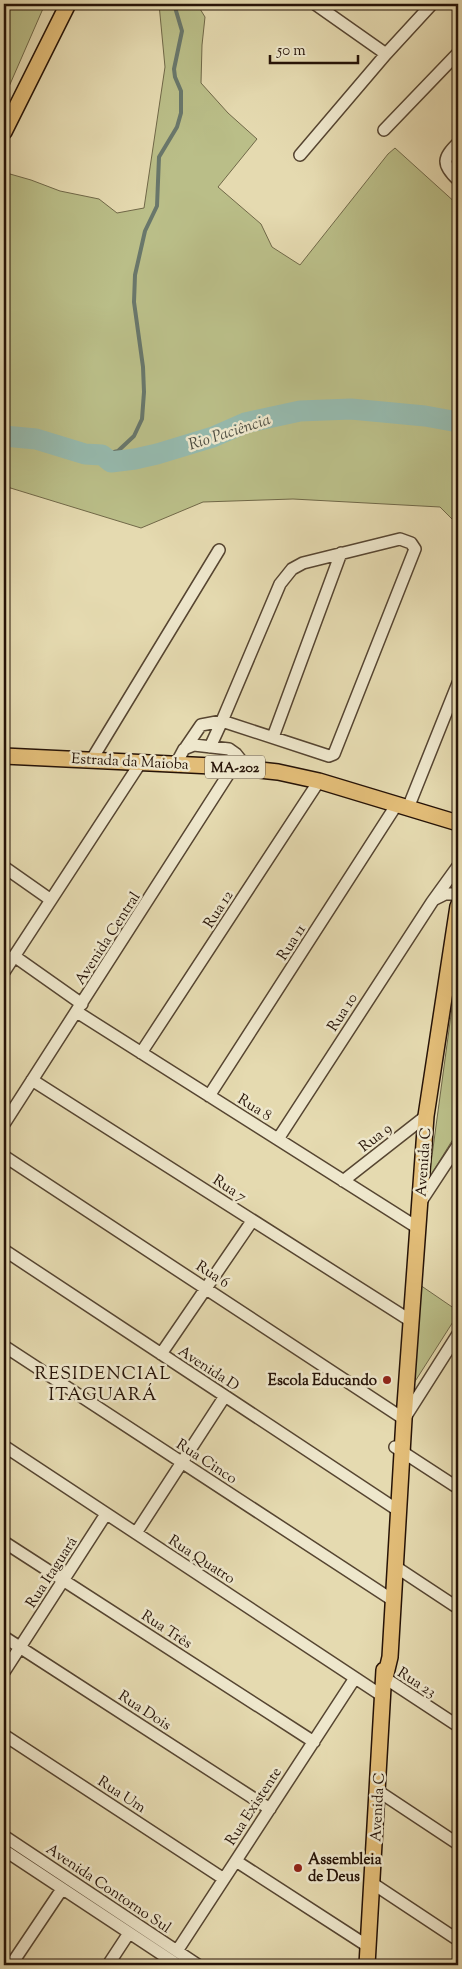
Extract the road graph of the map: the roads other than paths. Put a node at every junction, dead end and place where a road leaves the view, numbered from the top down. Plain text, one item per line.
1 (68, 4) edge
2 (79, 4) edge
3 (315, 4) edge
4 (432, 4) edge
5 (330, 8) edge
6 (458, 53) edge
7 (386, 54) junction
8 (38, 64) junction
9 (6, 126) edge
10 (384, 130) dead end
11 (458, 143) edge
12 (300, 155) dead end
13 (458, 180) edge
14 (219, 550) dead end
15 (341, 553) junction
16 (458, 683) edge
17 (222, 721) junction
18 (272, 736) junction
19 (186, 747) junction
20 (210, 747) junction
21 (4, 756) edge
22 (92, 759) junction
23 (141, 762) junction
24 (176, 764) junction
25 (241, 768) junction
26 (320, 781) junction
27 (402, 806) junction
28 (458, 823) edge
29 (458, 866) edge
30 (4, 867) edge
31 (458, 894) edge
32 (51, 900) junction
33 (432, 902) junction
34 (458, 906) edge
35 (8, 963) edge
36 (80, 1008) junction
37 (141, 1053) junction
38 (32, 1080) junction
39 (210, 1096) junction
40 (426, 1116) junction
41 (4, 1124) edge
42 (278, 1139) junction
43 (458, 1145) edge
44 (4, 1156) edge
45 (343, 1181) junction
46 (420, 1205) junction
47 (252, 1221) junction
48 (418, 1228) junction
49 (4, 1250) edge
50 (206, 1288) junction
51 (411, 1321) junction
52 (458, 1334) edge
53 (4, 1346) edge
54 (161, 1354) junction
55 (225, 1396) junction
56 (404, 1419) junction
57 (4, 1446) edge
58 (398, 1449) junction
59 (182, 1463) junction
60 (458, 1488) edge
61 (395, 1508) junction
62 (106, 1514) junction
63 (136, 1533) junction
64 (4, 1542) edge
65 (396, 1567) junction
66 (63, 1580) junction
67 (389, 1598) junction
68 (458, 1608) edge
69 (4, 1637) edge
70 (20, 1648) junction
71 (4, 1672) edge
72 (355, 1678) junction
73 (385, 1678) junction
74 (384, 1697) junction
75 (458, 1726) edge
76 (4, 1735) edge
77 (314, 1742) junction
78 (378, 1791) junction
79 (270, 1809) junction
80 (4, 1836) edge
81 (458, 1844) edge
82 (4, 1850) edge
83 (236, 1861) junction
84 (224, 1879) junction
85 (372, 1883) junction
86 (62, 1889) junction
87 (129, 1933) junction
88 (458, 1940) edge
89 (368, 1947) junction
90 (177, 1951) junction
91 (11, 1965) edge
92 (108, 1965) edge
93 (178, 1965) edge
94 (198, 1965) edge
95 (367, 1965) edge

1 - 8 main road
2 - 8 main road
3 - 5 street
4 - 7 street
5 - 7 street
6 - 10 street
7 - 12 street
8 - 9 main road
11 - 13 street
14 - 22 street
15 - 17 street
15 - 18 street
15 - 18 street
16 - 27 street, Rua 11
17 - 18 street
17 - 19 street
17 - 20 street
19 - 20 street
19 - 24 street
20 - 25 street
21 - 22 main road, Estrada da Maioba / MA-202
22 - 23 main road, Estrada da Maioba / MA-202
23 - 24 main road, Estrada da Maioba / MA-202
23 - 32 street
24 - 25 main road, Estrada da Maioba / MA-202
25 - 26 main road, Estrada da Maioba / MA-202
25 - 36 street, Avenida Central
26 - 27 main road, Estrada da Maioba / MA-202
26 - 37 street, Rua 12
27 - 28 main road, Estrada da Maioba / MA-202
27 - 39 street, Rua 11
29 - 33 street, Rua 10
30 - 32 street
31 - 33 street
32 - 35 street
33 - 42 street, Rua 10
34 - 40 main road, Avenida C
35 - 36 street, Rua 8
36 - 37 street, Rua 8
36 - 38 street, Avenida Central
37 - 39 street, Rua 8
38 - 41 street, Avenida Central
38 - 47 street, Rua 7
39 - 42 street, Rua 8
40 - 45 street, Rua 9
40 - 46 main road, Avenida C
42 - 45 street, Rua 8
43 - 46 street
44 - 50 street, Rua 6
45 - 48 street, Rua 8
46 - 48 main road, Avenida C
47 - 50 street
47 - 51 street, Rua 7
48 - 51 main road, Avenida C
49 - 54 street, Avenida D
50 - 54 street
50 - 56 street, Rua 6
51 - 56 main road, Avenida C
52 - 56 street
53 - 59 street, Rua Cinco
54 - 55 street, Avenida D
55 - 59 street
55 - 61 street, Avenida D
56 - 58 main road, Avenida C
57 - 62 street, Rua Quatro
58 - 60 street
58 - 61 main road, Avenida C
59 - 63 street
59 - 67 street, Rua Cinco
61 - 65 main road, Avenida C
61 - 67 main road, Avenida C
62 - 63 street, Rua Quatro
62 - 66 street, Rua Itaguará
63 - 72 street, Rua Quatro
64 - 66 street, Rua Três
65 - 67 main road, Avenida C
65 - 68 street
66 - 70 street, Rua Itaguará
66 - 77 street, Rua Três
67 - 73 main road, Avenida C
69 - 70 street, Rua Dois
70 - 71 street, Rua Itaguará
70 - 79 street, Rua Dois
72 - 74 street, Rua Quatro
72 - 77 street, Rua Existente
73 - 74 main road, Avenida C
73 - 75 street, Rua 23
74 - 78 main road, Avenida C
76 - 84 street, Rua Um
77 - 79 street, Rua Existente
78 - 81 street
78 - 85 main road, Avenida C
79 - 83 street, Rua Existente
80 - 90 street, Avenida Contorno Sul
82 - 86 street, Avenida Contorno Sul
83 - 84 street, Rua Existente
83 - 89 street
84 - 90 street, Rua Existente
85 - 88 street
85 - 89 main road, Avenida C
86 - 87 street, Avenida Contorno Sul
86 - 91 street
87 - 92 street
87 - 93 street, Avenida Contorno Sul
89 - 95 main road, Avenida C
90 - 94 street, Avenida Contorno Sul

